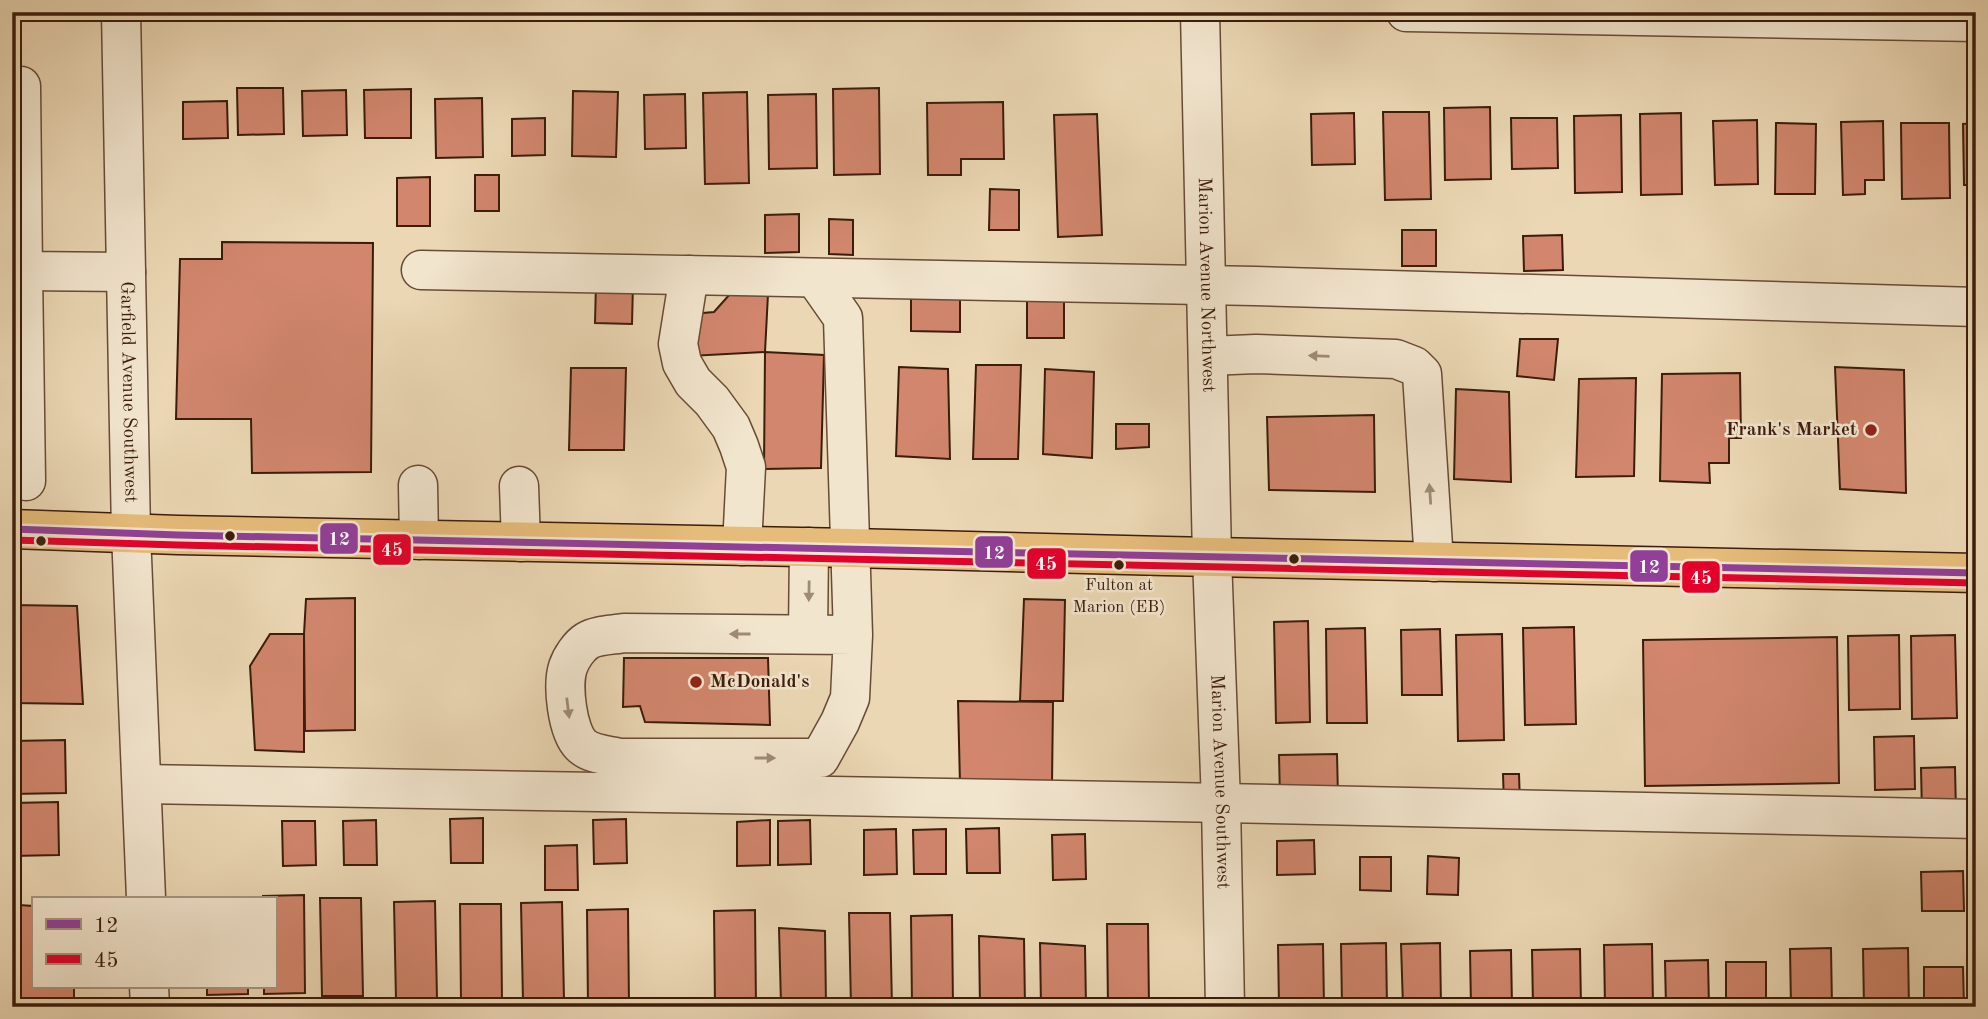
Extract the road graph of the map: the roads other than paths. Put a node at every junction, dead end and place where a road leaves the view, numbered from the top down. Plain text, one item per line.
1 (121, 12) edge
2 (1200, 12) edge
3 (1406, 12) edge
4 (1976, 22) edge
5 (21, 86) dead end
6 (23, 271) junction
7 (421, 271) dead end
8 (126, 272) junction
9 (689, 275) junction
10 (815, 278) junction
11 (1206, 285) junction
12 (1976, 307) edge
13 (1208, 356) junction
14 (26, 481) dead end
15 (418, 485) dead end
16 (519, 486) dead end
17 (12, 530) edge
18 (131, 533) junction
19 (419, 540) junction
20 (521, 542) junction
21 (742, 546) junction
22 (809, 547) junction
23 (851, 548) junction
24 (1212, 557) junction
25 (1434, 562) junction
26 (1976, 573) edge
27 (808, 634) junction
28 (853, 635) junction
29 (142, 785) junction
30 (1221, 803) junction
31 (1976, 819) edge
32 (146, 897) edge
33 (149, 988) edge
34 (150, 1007) edge
35 (1225, 1007) edge

1 - 8 street, Garfield Avenue Southwest
2 - 11 street, Marion Avenue Northwest
3 - 4 street
5 - 6 street
6 - 8 street
6 - 14 street
7 - 9 street
8 - 18 street, Garfield Avenue Southwest
9 - 10 street
9 - 21 street
10 - 11 street
10 - 23 street
11 - 12 street
11 - 13 street, Marion Avenue Northwest
13 - 24 street, Marion Avenue Northwest
25 -> 13 street
15 - 19 street
16 - 20 street
17 - 18 main road
18 - 19 main road
18 - 29 street, Garfield Avenue Southwest
19 - 20 main road
20 - 21 main road
21 - 22 main road
22 - 23 main road
22 -> 27 street
23 - 24 main road
23 - 28 street
24 - 25 main road
24 - 30 street, Marion Avenue Southwest
25 - 26 main road
27 - 28 street
27 -> 28 street
29 - 30 street
29 - 32 street, Garfield Avenue Southwest
30 - 31 street
30 - 35 street, Marion Avenue Southwest
33 - 34 street

